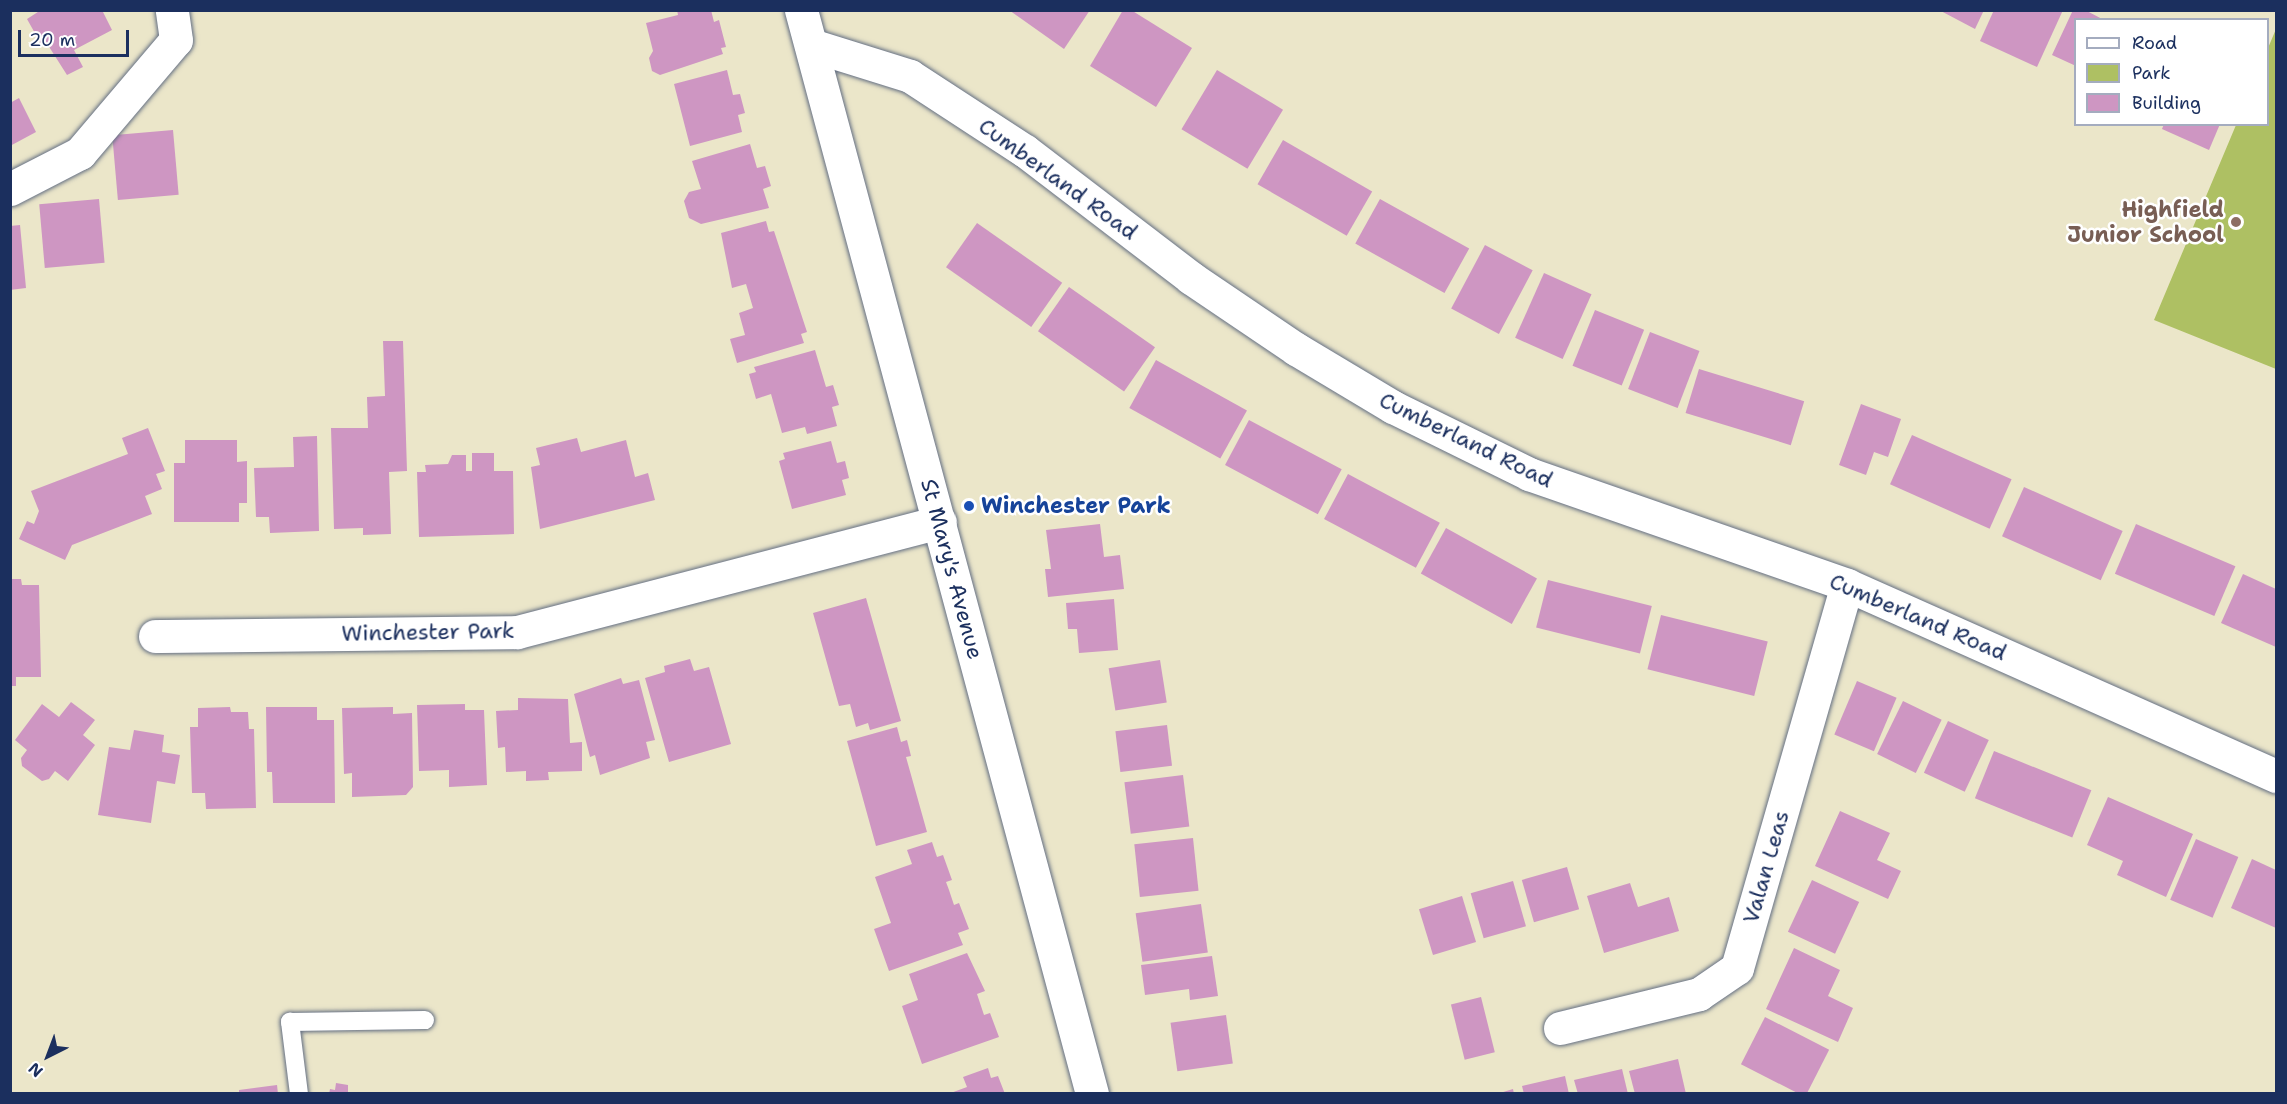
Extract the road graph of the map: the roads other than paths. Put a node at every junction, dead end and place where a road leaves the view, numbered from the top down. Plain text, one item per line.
1 (172, 10) edge
2 (801, 10) edge
3 (811, 45) junction
4 (10, 189) edge
5 (940, 522) junction
6 (1847, 585) junction
7 (155, 636) dead end
8 (2277, 776) edge
9 (425, 1020) dead end
10 (1560, 1028) dead end
11 (299, 1094) edge
12 (1092, 1094) edge

1 - 4 street
2 - 3 street
3 - 5 street, St Mary's Avenue
3 - 6 street, Cumberland Road
5 - 7 street, Winchester Park
5 - 12 street, St Mary's Avenue
6 - 8 street, Cumberland Road
6 - 10 street, Valan Leas
9 - 11 lane

